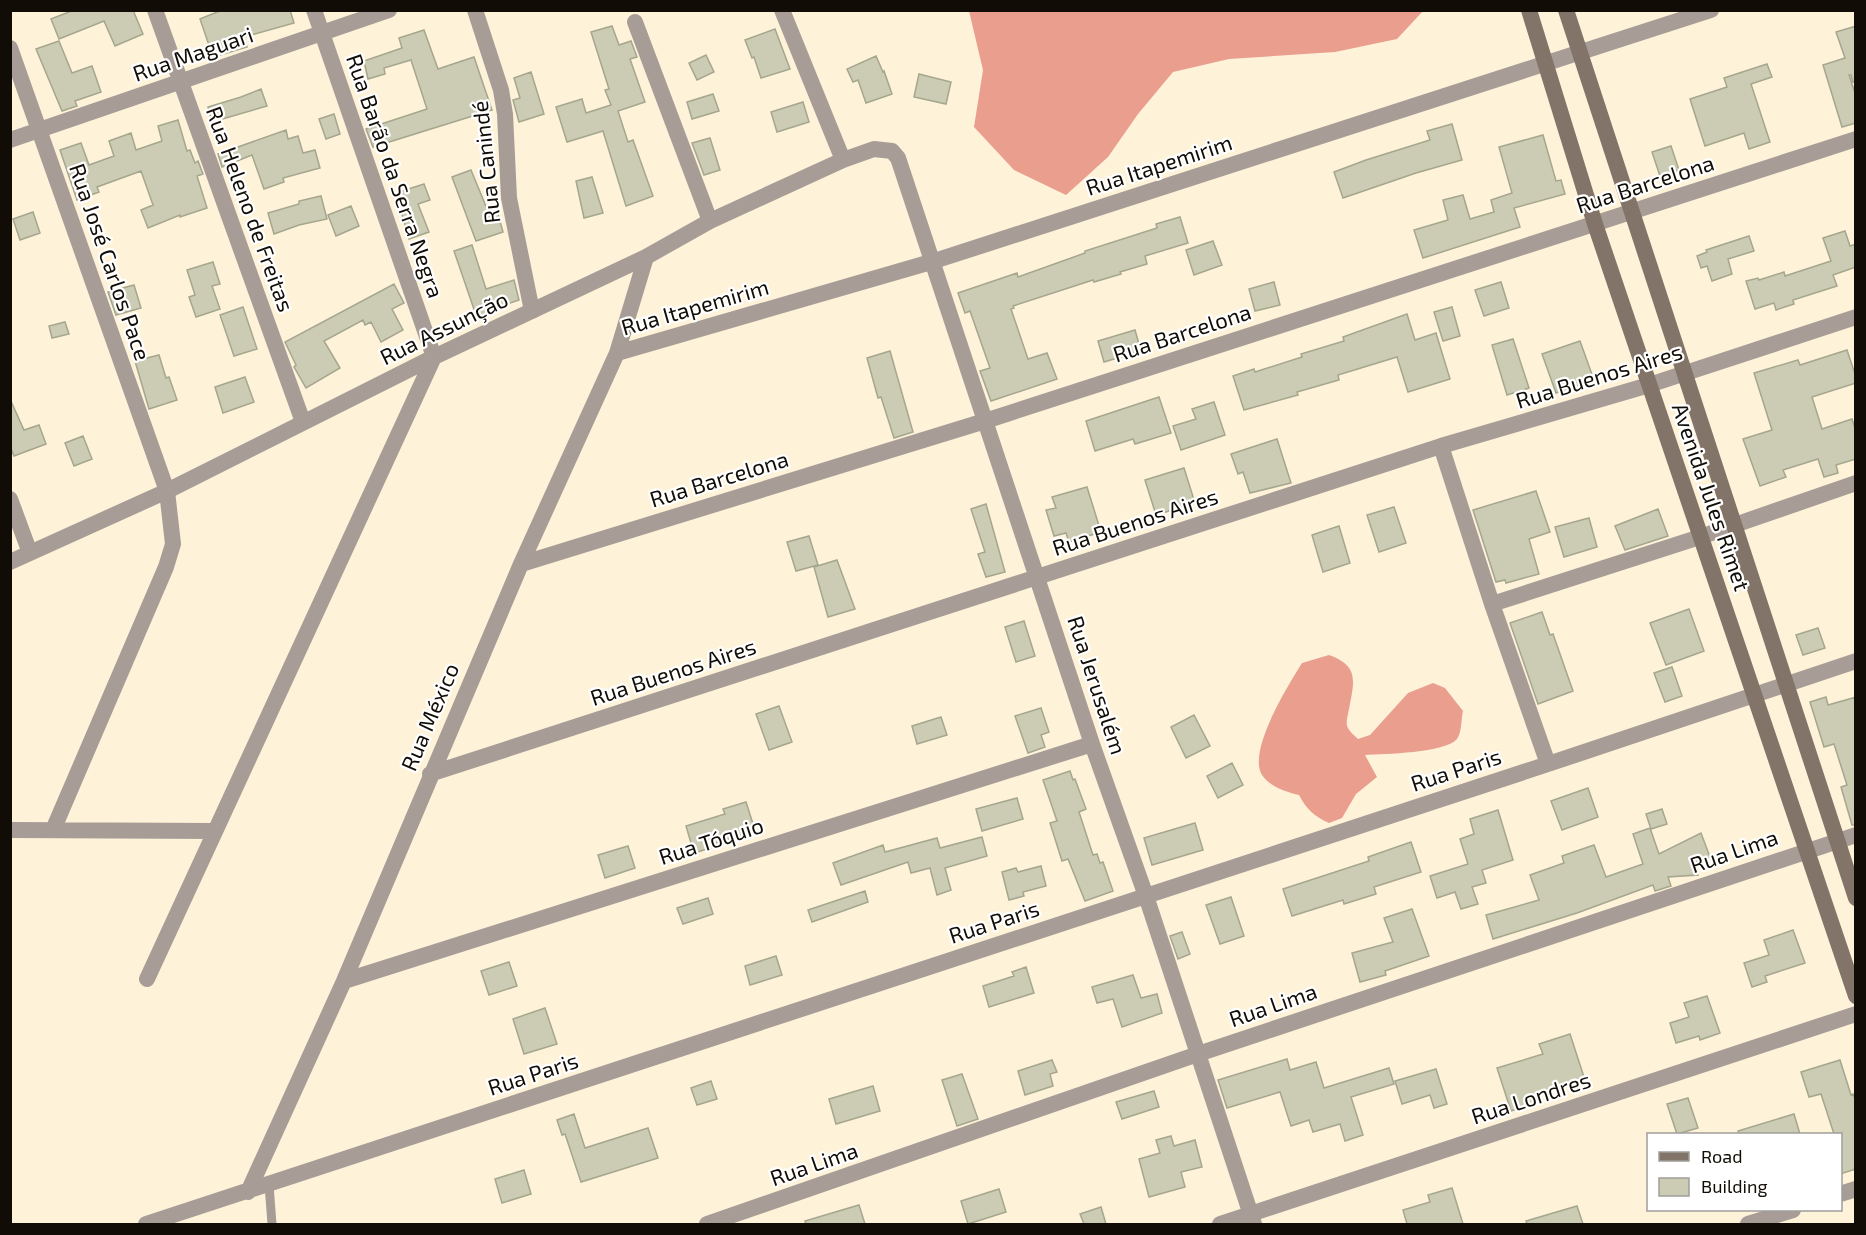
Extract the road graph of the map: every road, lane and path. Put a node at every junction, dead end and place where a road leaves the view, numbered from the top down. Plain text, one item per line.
1 (155, 10) edge
2 (314, 10) edge
3 (389, 10) edge
4 (475, 10) edge
5 (782, 10) edge
6 (1529, 10) edge
7 (1566, 10) edge
8 (1712, 10) edge
9 (635, 21) dead end
10 (322, 34) junction
11 (10, 48) edge
12 (1579, 54) junction
13 (1545, 65) junction
14 (180, 81) junction
15 (39, 129) junction
16 (1856, 139) edge
17 (10, 140) edge
18 (898, 158) joint
19 (843, 160) junction
20 (1631, 212) junction
21 (710, 220) junction
22 (1595, 224) junction
23 (645, 257) junction
24 (931, 262) junction
25 (531, 311) junction
26 (1856, 317) edge
27 (617, 353) junction
28 (434, 357) junction
29 (1684, 374) junction
30 (1649, 385) junction
31 (985, 421) junction
32 (303, 422) junction
33 (1441, 446) junction
34 (1856, 483) edge
35 (167, 491) junction
36 (10, 499) edge
37 (1733, 525) junction
38 (1701, 537) junction
39 (30, 553) junction
40 (10, 562) edge
41 (521, 564) junction
42 (1038, 578) junction
43 (1492, 604) junction
44 (1856, 661) edge
45 (1785, 683) junction
46 (1753, 694) junction
47 (1092, 744) junction
48 (1548, 764) junction
49 (430, 774) junction
50 (10, 830) edge
51 (53, 830) junction
52 (214, 831) junction
53 (1856, 835) edge
54 (1837, 841) junction
55 (1807, 850) junction
56 (1146, 896) junction
57 (1856, 898) edge
58 (147, 979) dead end
59 (344, 981) junction
60 (1856, 996) edge
61 (1856, 1014) edge
62 (1198, 1054) junction
63 (269, 1185) junction
64 (248, 1192) junction
65 (1787, 1211) edge
66 (1252, 1220) edge
67 (146, 1224) edge
68 (272, 1224) edge
69 (707, 1224) edge
70 (1220, 1224) edge
71 (1748, 1224) edge

1 - 14 street, Rua Heleno de Freitas
2 - 10 street, Rua Barão da Serra Negra
3 - 10 street, Rua Maguari
4 - 25 street, Rua Canindé
5 - 19 street
6 - 13 main road, Avenida Jules Rimet
7 - 12 main road, Avenida Jules Rimet
8 - 12 street, Rua Itapemirim
9 - 21 street
10 - 14 street, Rua Maguari
10 - 28 street, Rua Barão da Serra Negra
11 - 15 street, Rua José Carlos Pace
12 - 13 street, Rua Itapemirim
12 - 20 main road, Avenida Jules Rimet
13 - 22 main road, Avenida Jules Rimet
13 - 24 street, Rua Itapemirim
14 - 15 street, Rua Maguari
14 - 32 street, Rua Heleno de Freitas
15 - 17 street, Rua Maguari
15 - 35 street, Rua José Carlos Pace
16 - 20 street, Rua Barcelona
18 - 19 street, Rua Assunção
18 - 24 street, Rua Jerusalém
19 - 21 street, Rua Assunção
20 - 22 street, Rua Barcelona
20 - 29 main road, Avenida Jules Rimet
21 - 23 street, Rua Assunção
22 - 30 main road, Avenida Jules Rimet
22 - 31 street, Rua Barcelona
23 - 25 street, Rua Assunção
23 - 27 street, Rua México
24 - 27 street, Rua Itapemirim
24 - 31 street, Rua Jerusalém
25 - 28 street, Rua Assunção
26 - 29 street, Rua Buenos Aires
27 - 41 street, Rua México
28 - 32 street, Rua Assunção
28 - 52 street
29 - 30 street, Rua Buenos Aires
29 - 37 main road, Avenida Jules Rimet
30 - 33 street, Rua Buenos Aires
30 - 38 main road, Avenida Jules Rimet
31 - 41 street, Rua Barcelona
31 - 42 street, Rua Jerusalém
32 - 35 street, Rua Assunção
33 - 42 street, Rua Buenos Aires
33 - 43 street
34 - 37 street
35 - 39 street, Rua Assunção
35 - 51 street, Rua José Carlos Pace
36 - 39 street
37 - 38 street
37 - 45 main road, Avenida Jules Rimet
38 - 43 street
38 - 46 main road, Avenida Jules Rimet
39 - 40 street, Rua Assunção
41 - 49 street, Rua México
42 - 47 street, Rua Jerusalém
42 - 49 street, Rua Buenos Aires
43 - 48 street
44 - 45 street, Rua Paris
45 - 46 street, Rua Paris
45 - 54 main road, Avenida Jules Rimet
46 - 48 street, Rua Paris
46 - 55 main road, Avenida Jules Rimet
47 - 56 street, Rua Jerusalém
47 - 59 street, Rua Tóquio
48 - 56 street, Rua Paris
49 - 59 street, Rua México
50 - 51 street
51 - 52 street
52 - 58 street
53 - 54 street, Rua Lima
54 - 55 street, Rua Lima
54 - 57 main road, Avenida Jules Rimet
55 - 60 main road, Avenida Jules Rimet
55 - 62 street, Rua Lima
56 - 62 street, Rua Jerusalém
56 - 63 street, Rua Paris
59 - 64 street, Rua México
61 - 66 street, Rua Londres
62 - 66 street, Rua Jerusalém
62 - 69 street, Rua Lima
63 - 64 street, Rua Paris
63 - 68 lane
64 - 67 street, Rua Paris
65 - 71 street
66 - 70 street, Rua Londres

